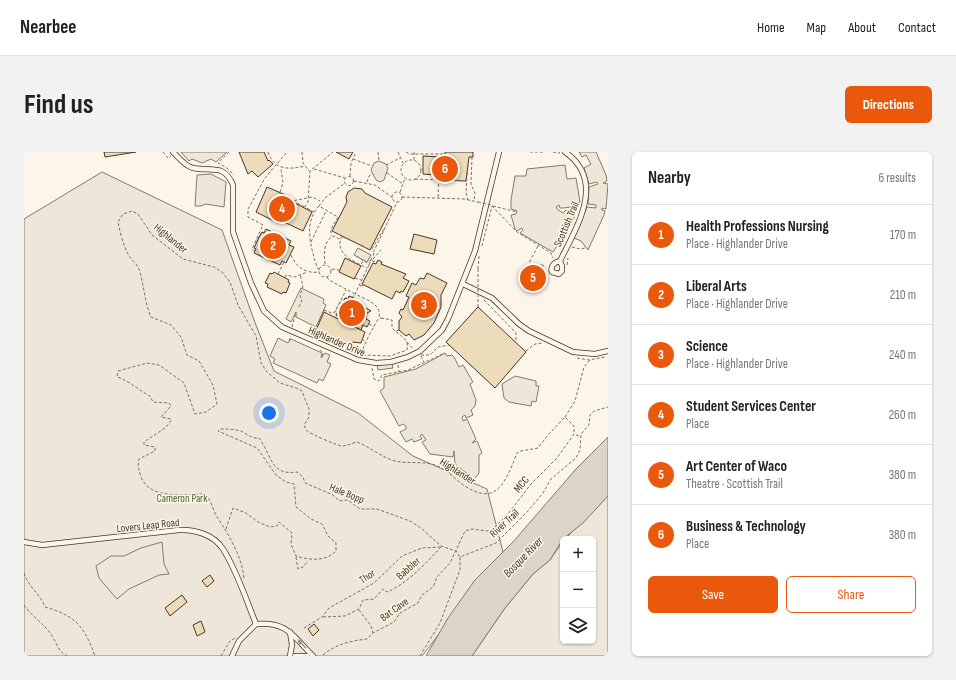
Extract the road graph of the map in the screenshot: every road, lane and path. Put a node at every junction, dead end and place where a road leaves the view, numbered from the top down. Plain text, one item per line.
1 (163, 152) edge
2 (174, 152) edge
3 (268, 152) edge
4 (287, 152) edge
5 (302, 152) edge
6 (333, 152) edge
7 (356, 152) edge
8 (378, 152) edge
9 (398, 152) edge
10 (406, 152) edge
11 (499, 152) edge
12 (530, 152) edge
13 (543, 152) edge
14 (565, 152) edge
15 (414, 153) edge
16 (443, 154) edge
17 (472, 157) dead end
18 (168, 158) dead end
19 (400, 158) junction
20 (353, 159) junction
21 (414, 160) junction
22 (379, 161) dead end
23 (404, 164) junction
24 (275, 165) junction
25 (386, 165) dead end
26 (423, 165) dead end
27 (305, 166) junction
28 (372, 166) dead end
29 (420, 166) junction
30 (281, 168) junction
31 (314, 169) junction
32 (310, 171) junction
33 (439, 172) dead end
34 (387, 173) dead end
35 (467, 173) dead end
36 (373, 174) dead end
37 (421, 174) junction
38 (349, 177) junction
39 (345, 178) junction
40 (405, 178) junction
41 (415, 179) junction
42 (420, 179) junction
43 (439, 180) junction
44 (354, 181) junction
45 (467, 181) junction
46 (367, 182) junction
47 (345, 183) junction
48 (403, 184) junction
49 (351, 185) junction
50 (352, 188) dead end
51 (280, 192) dead end
52 (399, 192) junction
53 (308, 197) junction
54 (402, 197) junction
55 (393, 198) junction
56 (438, 198) junction
57 (468, 200) junction
58 (292, 201) junction
59 (473, 201) junction
60 (321, 202) junction
61 (397, 202) junction
62 (290, 203) dead end
63 (319, 206) junction
64 (492, 206) junction
65 (305, 207) junction
66 (326, 210) junction
67 (314, 212) junction
68 (517, 212) dead end
69 (386, 226) junction
70 (331, 236) junction
71 (341, 240) junction
72 (310, 244) junction
73 (539, 245) junction
74 (481, 248) dead end
75 (585, 248) dead end
76 (360, 249) dead end
77 (372, 249) dead end
78 (569, 249) dead end
79 (381, 250) dead end
80 (255, 251) dead end
81 (291, 255) dead end
82 (479, 255) dead end
83 (357, 256) dead end
84 (568, 257) dead end
85 (372, 260) junction
86 (552, 260) dead end
87 (364, 261) junction
88 (560, 261) dead end
89 (284, 262) dead end
90 (325, 264) junction
91 (360, 264) junction
92 (374, 264) dead end
93 (549, 265) dead end
94 (368, 268) junction
95 (538, 268) dead end
96 (566, 268) dead end
97 (331, 269) junction
98 (339, 270) dead end
99 (307, 271) junction
100 (319, 271) junction
101 (278, 274) dead end
102 (300, 274) junction
103 (528, 274) dead end
104 (285, 277) dead end
105 (327, 277) junction
106 (355, 278) dead end
107 (361, 281) junction
108 (463, 284) junction
109 (365, 285) dead end
110 (359, 286) junction
111 (346, 290) junction
112 (472, 293) dead end
113 (355, 294) junction
114 (352, 298) dead end
115 (299, 306) dead end
116 (478, 307) dead end
117 (296, 312) dead end
118 (378, 319) junction
119 (319, 321) dead end
120 (291, 324) dead end
121 (369, 324) dead end
122 (374, 327) junction
123 (399, 330) dead end
124 (395, 332) junction
125 (294, 335) dead end
126 (362, 339) dead end
127 (289, 341) dead end
128 (366, 342) junction
129 (407, 342) junction
130 (516, 342) dead end
131 (449, 345) dead end
132 (320, 347) dead end
133 (413, 349) dead end
134 (608, 351) edge
135 (445, 353) dead end
136 (595, 354) junction
137 (321, 358) dead end
138 (397, 363) dead end
139 (424, 363) junction
140 (375, 366) dead end
141 (400, 373) junction
142 (608, 407) edge
143 (565, 417) junction
144 (574, 434) junction
145 (581, 437) junction
146 (226, 529) junction
147 (24, 542) edge
148 (441, 546) junction
149 (456, 551) junction
150 (296, 556) junction
151 (460, 557) junction
152 (308, 560) junction
153 (24, 573) edge
154 (244, 579) dead end
155 (24, 605) edge
156 (359, 609) junction
157 (322, 617) junction
158 (256, 624) junction
159 (304, 628) dead end
160 (290, 632) junction
161 (373, 633) junction
162 (323, 655) dead end
163 (67, 656) edge
164 (95, 656) edge
165 (232, 656) edge
166 (290, 656) edge
167 (295, 656) edge
168 (307, 656) edge
169 (313, 656) edge
170 (420, 656) edge

1 - 18 path
2 - 108 street, Highlander Drive
3 - 24 path
4 - 24 path
5 - 27 path
6 - 31 path
7 - 20 path
8 - 22 path
9 - 19 path
10 - 15 path
11 - 108 street, Highlander Drive
12 - 13 path
14 - 88 street, Scottish Trail
15 - 16 path
15 - 21 path
17 - 59 path
19 - 23 path
19 - 25 path
20 - 28 path
20 - 38 path
21 - 23 path
21 - 29 path
23 - 40 path
24 - 30 path
24 - 80 path
26 - 29 path
27 - 30 path
27 - 32 path
29 - 37 path
30 - 51 path
31 - 32 path
31 - 39 path
32 - 53 path
33 - 43 path
34 - 48 path
35 - 45 path
36 - 46 path
37 - 41 path
37 - 42 path
38 - 39 path
38 - 44 path
39 - 47 path
40 - 41 path
40 - 48 path
41 - 42 path
42 - 43 path
43 - 45 path
43 - 56 path
44 - 46 path
44 - 49 path
45 - 57 path
46 - 55 path
47 - 49 path
47 - 60 path
48 - 52 path
49 - 50 path
52 - 54 path
52 - 55 path
53 - 58 path
53 - 60 path
53 - 65 path
54 - 56 path
54 - 61 path
55 - 61 path
56 - 57 path
57 - 59 path
58 - 62 path
58 - 65 path
59 - 64 path, bridge
60 - 63 path
61 - 69 path
63 - 66 path
63 - 67 path
64 - 68 path
64 - 73 path
64 - 74 path
65 - 67 path
66 - 70 path
66 - 72 path
67 - 72 path
69 - 77 path
69 - 94 path, bridge
70 - 71 path
70 - 90 path
71 - 76 path
71 - 91 path
72 - 100 path
73 - 86 path
73 - 103 path
75 - 78 path
79 - 85 path
81 - 99 path
82 - 116 path, bridge
83 - 87 path
84 - 96 path
85 - 87 path
85 - 92 path
87 - 91 path
89 - 101 path
90 - 97 path
90 - 100 path
91 - 94 path
93 - 95 path
94 - 107 path
97 - 98 path
97 - 105 path
99 - 100 path
99 - 102 path
100 - 105 path
102 - 104 path
102 - 115 path
105 - 111 path
106 - 107 path
107 - 110 path
108 - 136 street
109 - 110 path
110 - 113 path
111 - 113 path
111 - 119 path
112 - 130 path
113 - 114 path
113 - 118 path
117 - 120 path
118 - 122 path
118 - 124 path
121 - 122 path
122 - 128 path
123 - 124 path
124 - 129 path
125 - 127 path
126 - 128 path
128 - 129 path
129 - 133 path
131 - 139 path
132 - 137 path
134 - 136 street
135 - 139 path
136 - 143 path
138 - 141 path
139 - 141 path
140 - 141 path
142 - 145 path, River Trail
143 - 144 path
143 - 146 path, Highlander
144 - 145 path
144 - 149 path, MCC
145 - 151 path, River Trail
146 - 150 path, Hale Bopp
146 - 154 path
147 - 158 street, Lovers Leap Road
148 - 149 path, Hale Bopp
148 - 152 path, Hale Bopp
148 - 156 path, Babbler
148 - 157 path, Thor
149 - 151 path
149 - 161 path, Bat Cave
150 - 152 path
150 - 152 path, Hale Bopp
151 - 170 path
153 - 164 path
155 - 163 path
156 - 157 path, Babbler
156 - 161 path
157 - 159 path, Thor
158 - 160 street
158 - 165 street
160 - 166 street
169 -> 160 street
161 - 162 path, Bat Cave
167 - 168 street

